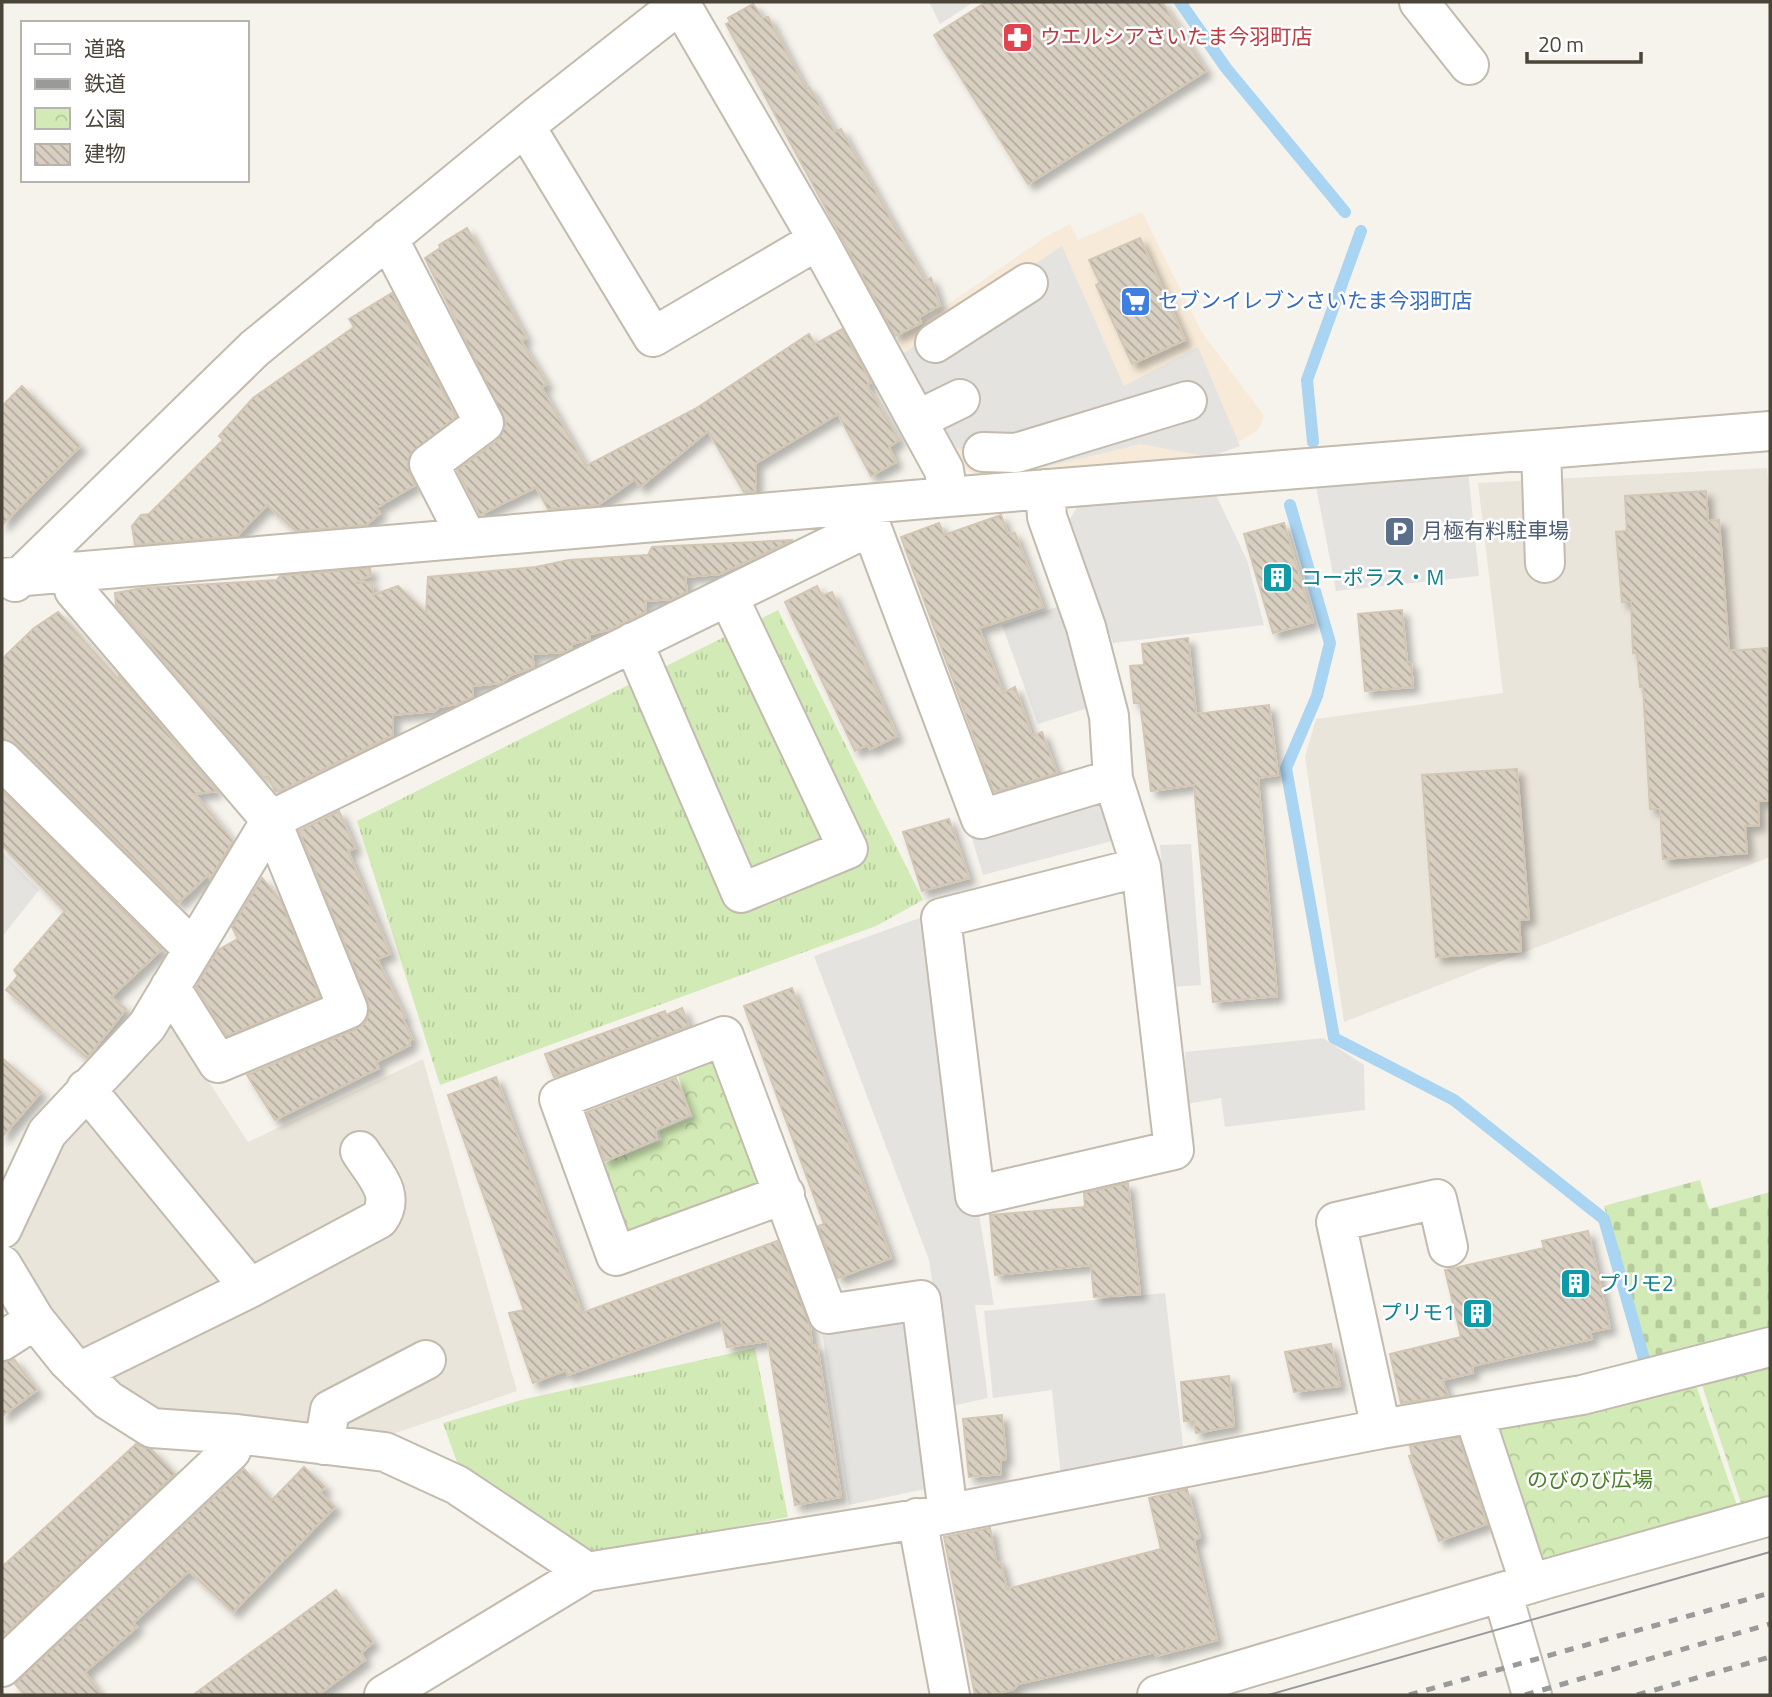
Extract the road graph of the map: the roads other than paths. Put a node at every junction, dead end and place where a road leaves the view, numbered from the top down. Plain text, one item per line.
1 (681, 2) edge
2 (1419, 2) edge
3 (1469, 65) dead end
4 (525, 126) junction
5 (388, 238) junction
6 (818, 240) junction
7 (1028, 283) dead end
8 (935, 342) dead end
9 (960, 399) dead end
10 (1187, 401) dead end
11 (1084, 417) junction
12 (917, 420) junction
13 (1770, 431) edge
14 (1541, 450) junction
15 (1105, 484) junction
16 (1034, 490) junction
17 (948, 497) junction
18 (866, 515) junction
19 (467, 538) junction
20 (1545, 562) dead end
21 (71, 571) junction
22 (8, 584) edge
23 (728, 596) junction
24 (633, 642) junction
25 (2, 760) edge
26 (1113, 779) junction
27 (271, 820) junction
28 (1141, 867) junction
29 (192, 949) junction
30 (170, 987) junction
31 (86, 1089) junction
32 (360, 1151) dead end
33 (14, 1164) edge
34 (785, 1194) junction
35 (2, 1229) edge
36 (1448, 1247) dead end
37 (2, 1265) edge
38 (250, 1288) junction
39 (34, 1320) junction
40 (2, 1340) edge
41 (1770, 1347) edge
42 (426, 1360) dead end
43 (79, 1372) junction
44 (1474, 1415) junction
45 (1381, 1429) junction
46 (237, 1434) junction
47 (324, 1445) junction
48 (933, 1516) junction
49 (1770, 1516) edge
50 (587, 1572) junction
51 (1516, 1588) junction
52 (2, 1667) edge
53 (384, 1695) edge
54 (950, 1695) edge
55 (1157, 1695) edge
56 (1531, 1695) edge

1 - 4 street
1 - 6 street
2 - 3 street
4 - 5 street
4 - 6 street
5 - 19 street
5 - 22 street
6 - 12 street
7 - 8 street
9 - 12 street
10 - 11 street
11 - 15 street
11 - 16 street
12 - 17 street
13 - 14 street
14 - 15 street
14 - 20 street
15 - 16 street
16 - 17 street
16 - 26 street
17 - 18 street
18 - 19 street
18 - 23 street
18 - 26 street
19 - 21 street
21 - 22 street
21 - 27 street
23 - 24 street
23 - 24 street
24 - 27 street
25 - 29 street
26 - 28 street
27 - 29 street
27 - 30 street
28 - 28 street
29 - 30 street
30 - 31 street
31 - 33 street
31 - 38 street
32 - 38 street
33 - 35 street
34 - 34 street
34 - 48 street
36 - 45 street
37 - 39 street
38 - 43 street
39 - 40 street
39 - 43 street
41 - 44 street
42 - 47 street
43 - 46 street
44 - 45 street
44 - 51 street
45 - 48 street
46 - 47 street
46 - 52 street
47 - 50 street
48 - 50 street
48 - 54 street
49 - 51 street
50 - 53 street
51 - 55 street
51 - 56 street

